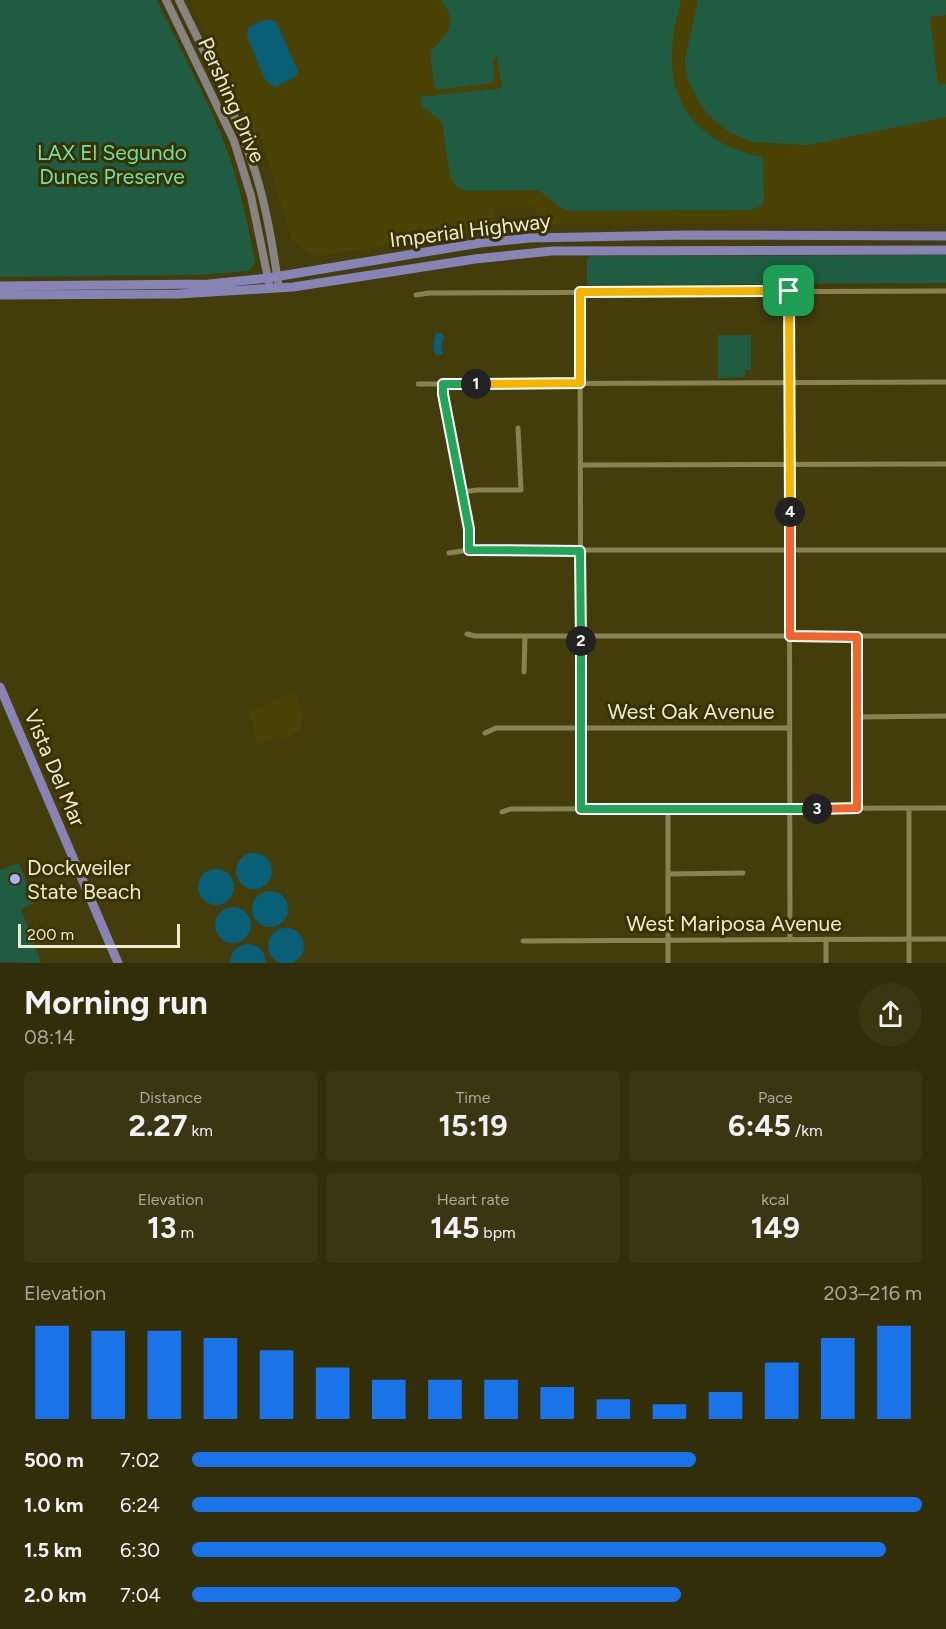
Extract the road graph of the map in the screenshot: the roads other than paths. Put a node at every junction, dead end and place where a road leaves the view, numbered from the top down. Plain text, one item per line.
1 (166, 0) edge
2 (179, 0) edge
3 (618, 236) junction
4 (946, 236) edge
5 (584, 250) junction
6 (946, 250) edge
7 (272, 277) junction
8 (0, 286) edge
9 (274, 288) junction
10 (789, 291) junction
11 (946, 291) edge
12 (580, 292) junction
13 (0, 295) edge
14 (416, 295) dead end
15 (789, 382) junction
16 (946, 382) edge
17 (580, 383) junction
18 (418, 384) dead end
19 (443, 384) junction
20 (518, 428) dead end
21 (946, 464) edge
22 (580, 465) junction
23 (790, 465) junction
24 (462, 492) junction
25 (469, 550) junction
26 (790, 550) junction
27 (946, 550) edge
28 (580, 551) junction
29 (449, 554) dead end
30 (467, 634) dead end
31 (790, 636) junction
32 (946, 636) edge
33 (525, 637) junction
34 (581, 637) junction
35 (857, 637) junction
36 (524, 672) dead end
37 (0, 687) edge
38 (946, 716) edge
39 (857, 717) junction
40 (581, 728) junction
41 (790, 728) junction
42 (485, 732) dead end
43 (857, 808) junction
44 (909, 808) junction
45 (946, 808) edge
46 (581, 809) junction
47 (668, 809) junction
48 (790, 809) junction
49 (502, 812) dead end
50 (743, 873) dead end
51 (669, 874) junction
52 (826, 939) junction
53 (909, 939) junction
54 (946, 939) edge
55 (668, 940) junction
56 (790, 940) junction
57 (523, 941) dead end
58 (118, 963) edge
59 (668, 963) edge
60 (826, 963) edge
61 (909, 963) edge

1 - 7 main road, Pershing Drive
2 - 7 main road, Pershing Drive
3 - 4 main road, Imperial Highway
3 - 5 main road
3 - 7 main road, Imperial Highway
5 - 6 main road, Imperial Highway
5 - 9 main road, Imperial Highway
7 - 8 main road, Imperial Highway
7 - 9 main road, Pershing Drive
9 - 13 main road, Imperial Highway
10 - 11 street
10 - 12 street
10 - 15 street
12 - 14 street
12 - 17 street
15 - 16 street
15 - 17 street
15 - 23 street
17 - 19 street
17 - 22 street
18 - 19 street
19 - 24 street
20 - 24 street
21 - 23 street
22 - 23 street
22 - 28 street
23 - 26 street
24 - 25 street
25 - 28 street
25 - 29 street
26 - 27 street
26 - 28 street
26 - 31 street
28 - 34 street
30 - 33 street
31 - 34 street
31 - 35 street
31 - 41 street
32 - 35 street
33 - 34 street
33 - 36 street
34 - 40 street
35 - 39 street
37 - 58 main road, Vista Del Mar
38 - 39 street
39 - 43 street
40 - 41 street, West Oak Avenue
40 - 42 street, West Oak Avenue
40 - 46 street
41 - 48 street
43 - 44 street
43 - 48 street
44 - 45 street
44 - 53 street
46 - 47 street
46 - 49 street
47 - 48 street
47 - 51 street
48 - 56 street
50 - 51 street
51 - 55 street
52 - 53 street, West Mariposa Avenue
52 - 56 street, West Mariposa Avenue
52 - 60 street
53 - 54 street, West Mariposa Avenue
53 - 61 street
55 - 56 street, West Mariposa Avenue
55 - 57 street, West Mariposa Avenue
55 - 59 street

